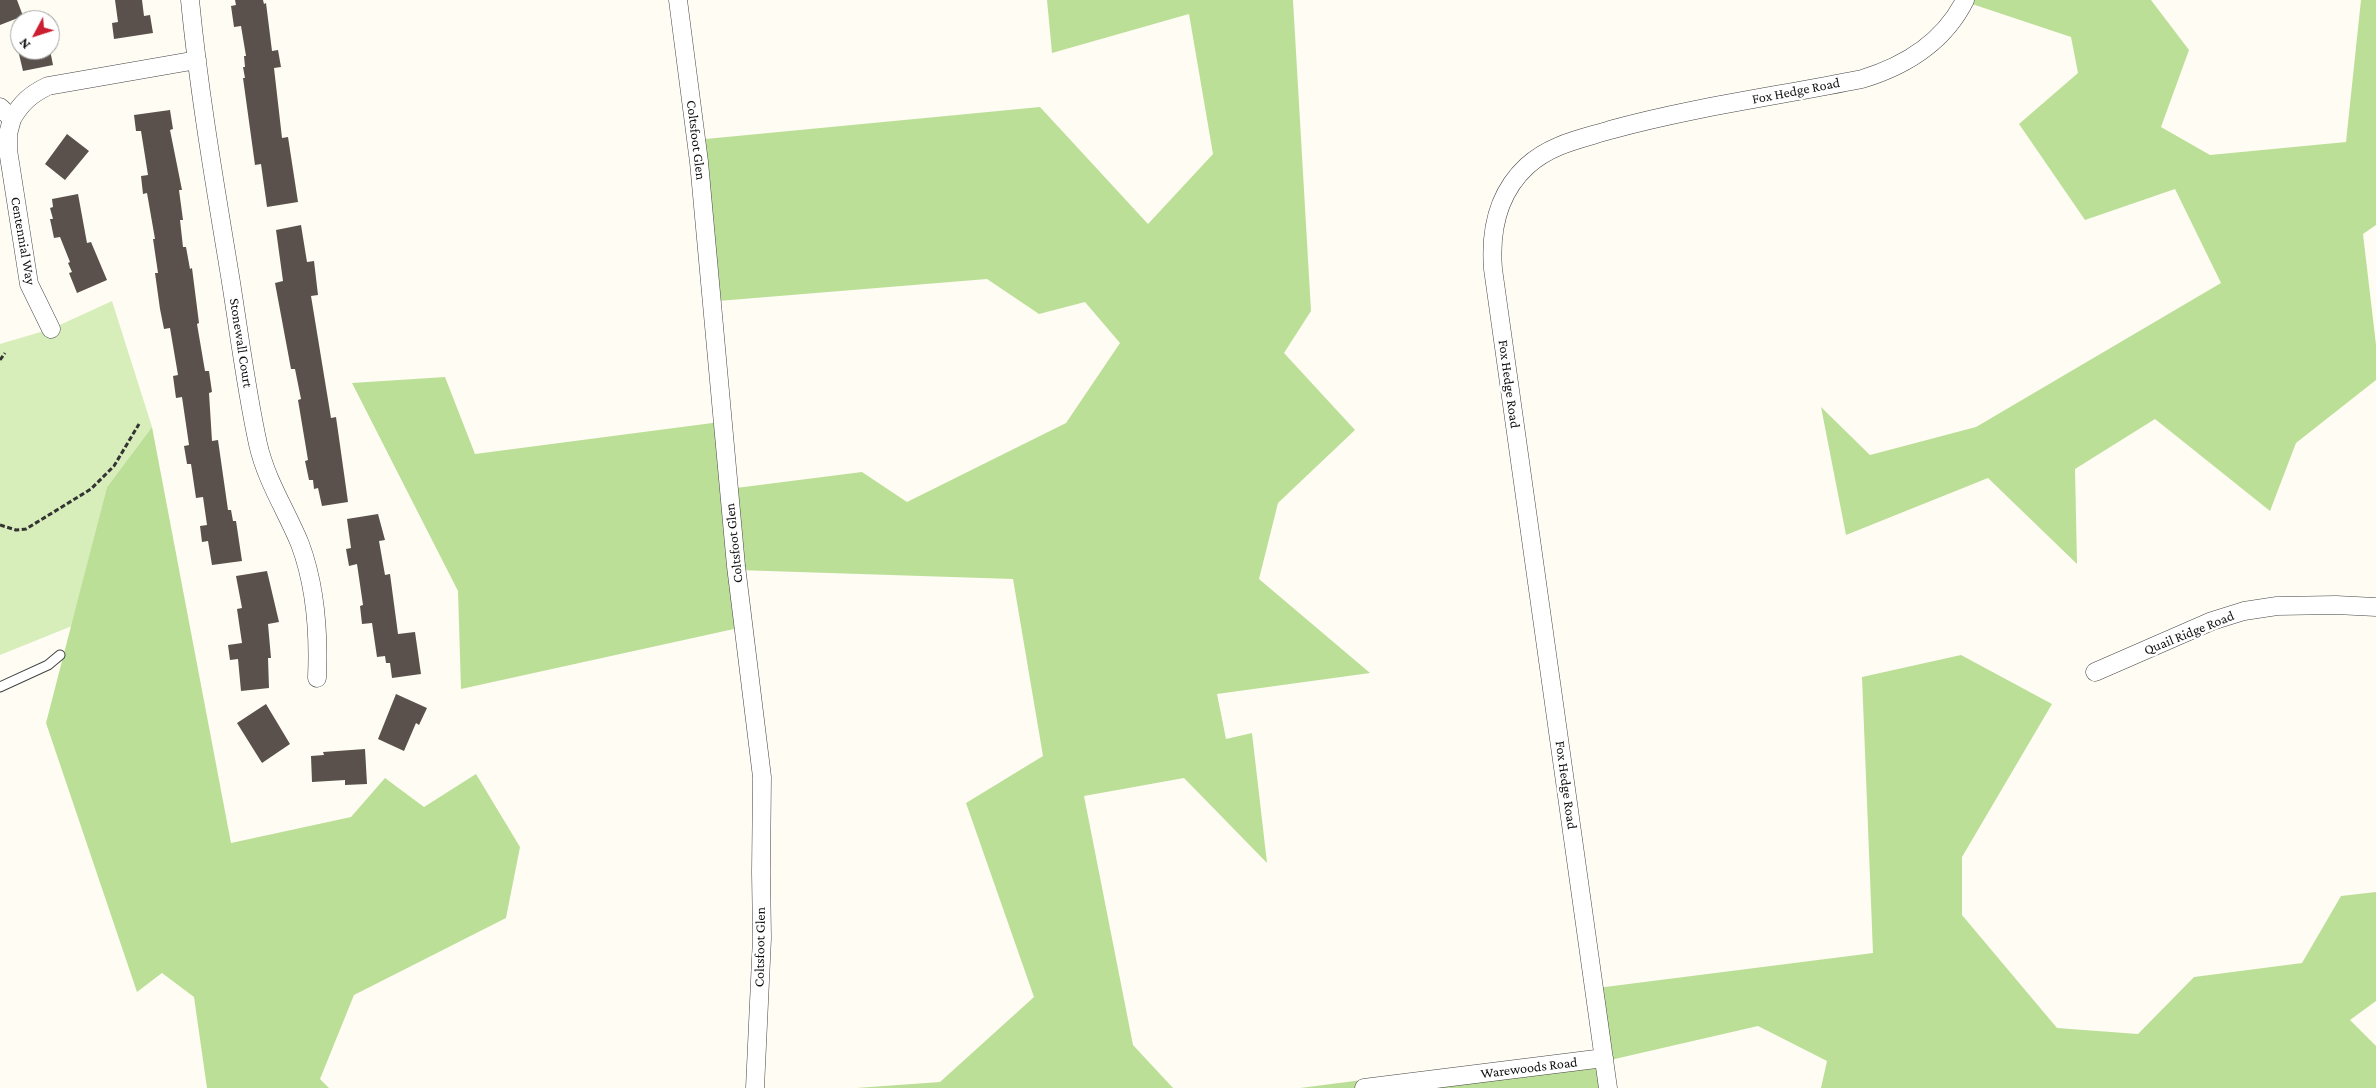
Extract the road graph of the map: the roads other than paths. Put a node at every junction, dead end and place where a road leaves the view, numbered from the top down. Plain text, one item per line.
1 (190, 0) edge
2 (678, 0) edge
3 (1965, 0) edge
4 (197, 60) junction
5 (6, 113) edge
6 (51, 329) dead end
7 (2376, 607) edge
8 (60, 655) dead end
9 (2094, 672) dead end
10 (317, 678) dead end
11 (0, 686) edge
12 (1604, 1058) junction
13 (755, 1088) edge
14 (1364, 1088) edge
15 (1608, 1088) edge

1 - 4 street, Stonewall Court
2 - 13 street, Coltsfoot Glen
3 - 12 street, Fox Hedge Road
4 - 5 street, Centennial Way
4 - 10 street, Stonewall Court
5 - 6 street, Centennial Way
7 - 9 street, Quail Ridge Road
8 - 11 lane
12 - 14 street, Warewoods Road
12 - 15 street, Fox Hedge Road

